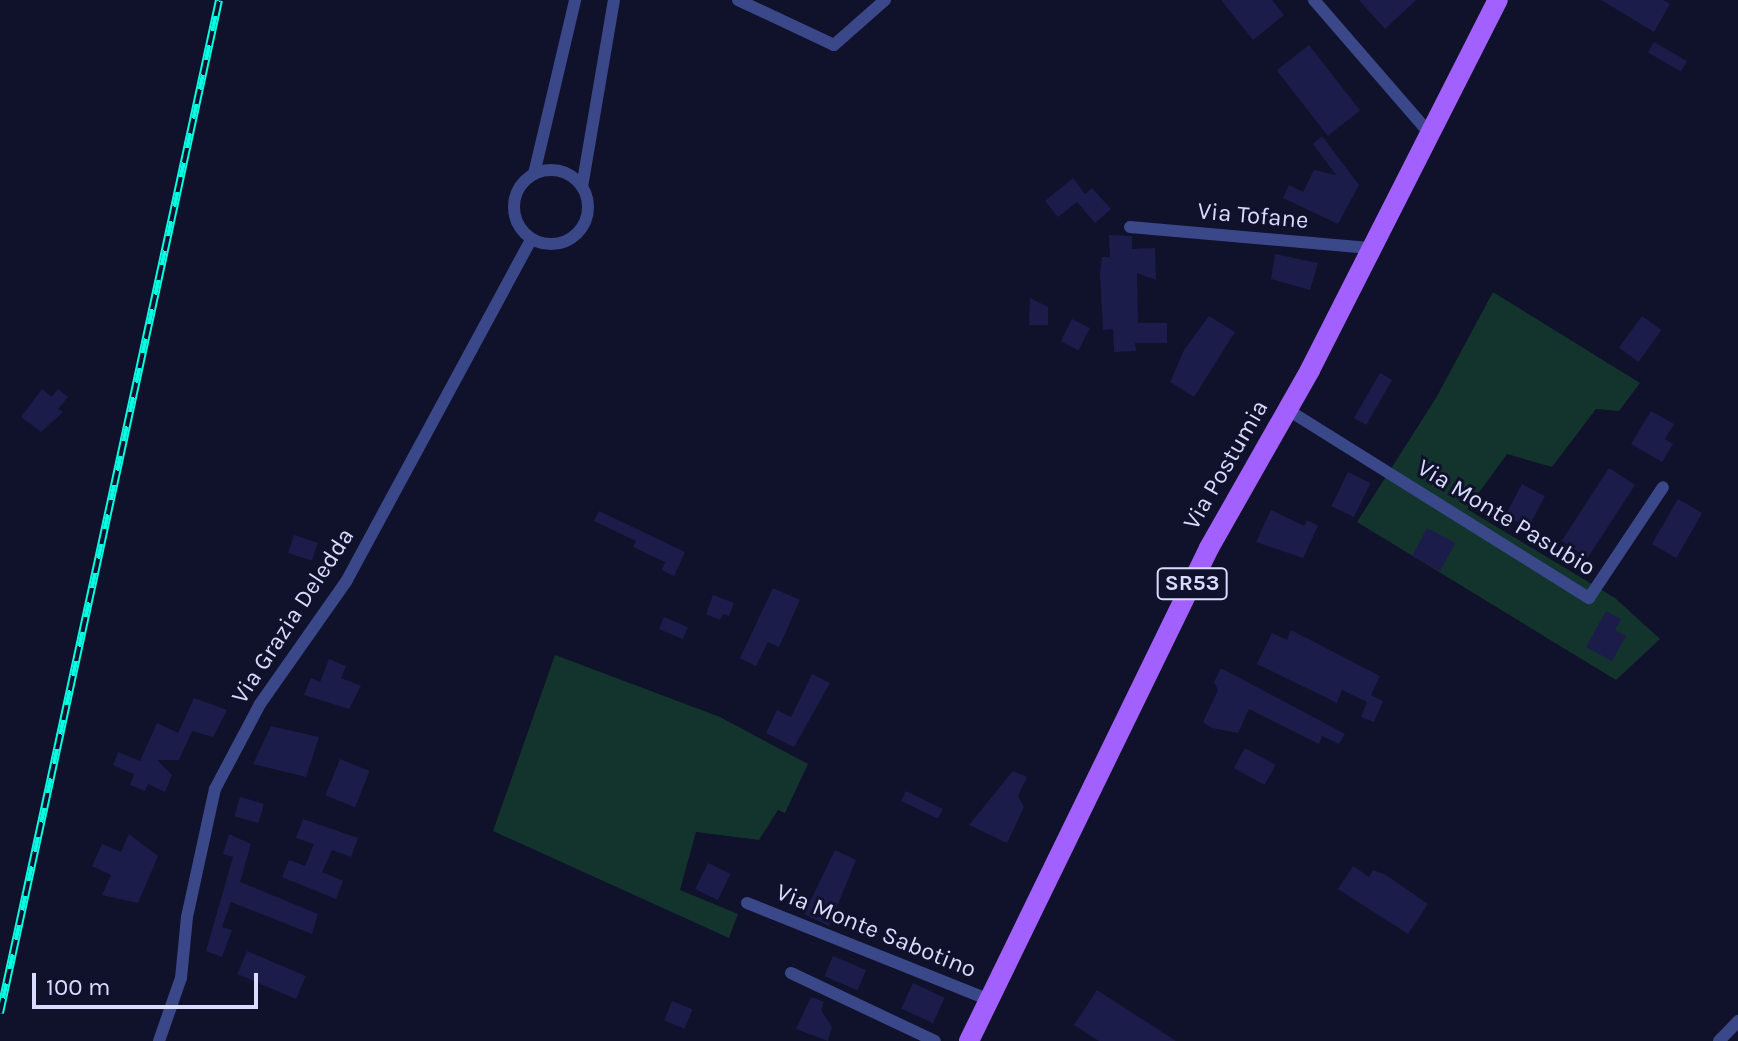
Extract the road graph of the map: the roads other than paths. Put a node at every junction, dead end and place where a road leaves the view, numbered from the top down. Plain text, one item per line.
1 (575, 0) edge
2 (614, 0) edge
3 (738, 0) edge
4 (885, 0) edge
5 (1314, 0) edge
6 (1498, 0) edge
7 (1430, 134) junction
8 (534, 174) junction
9 (582, 187) junction
10 (1130, 227) dead end
11 (531, 239) junction
12 (1372, 248) junction
13 (1288, 410) junction
14 (1663, 487) dead end
15 (747, 903) dead end
16 (791, 973) dead end
17 (989, 1000) junction
18 (1738, 1021) edge
19 (159, 1041) edge
20 (935, 1041) edge
21 (969, 1041) edge
22 (1719, 1041) edge

1 - 8 street
2 - 9 street
3 - 4 street
5 - 7 street
6 - 7 main road, SR53
7 - 12 main road, Via Postumia / SR53
8 - 9 street
8 - 11 street
9 - 11 street
10 - 12 street, Via Tofane
11 - 19 street, Via Grazia Deledda
12 - 13 main road, Via Postumia / SR53
13 - 14 street, Via Monte Pasubio
13 - 17 main road, Via Postumia / SR53
15 - 17 street, Via Monte Sabotino
16 - 20 street
17 - 21 main road, Via Postumia / SR53
18 - 22 street

